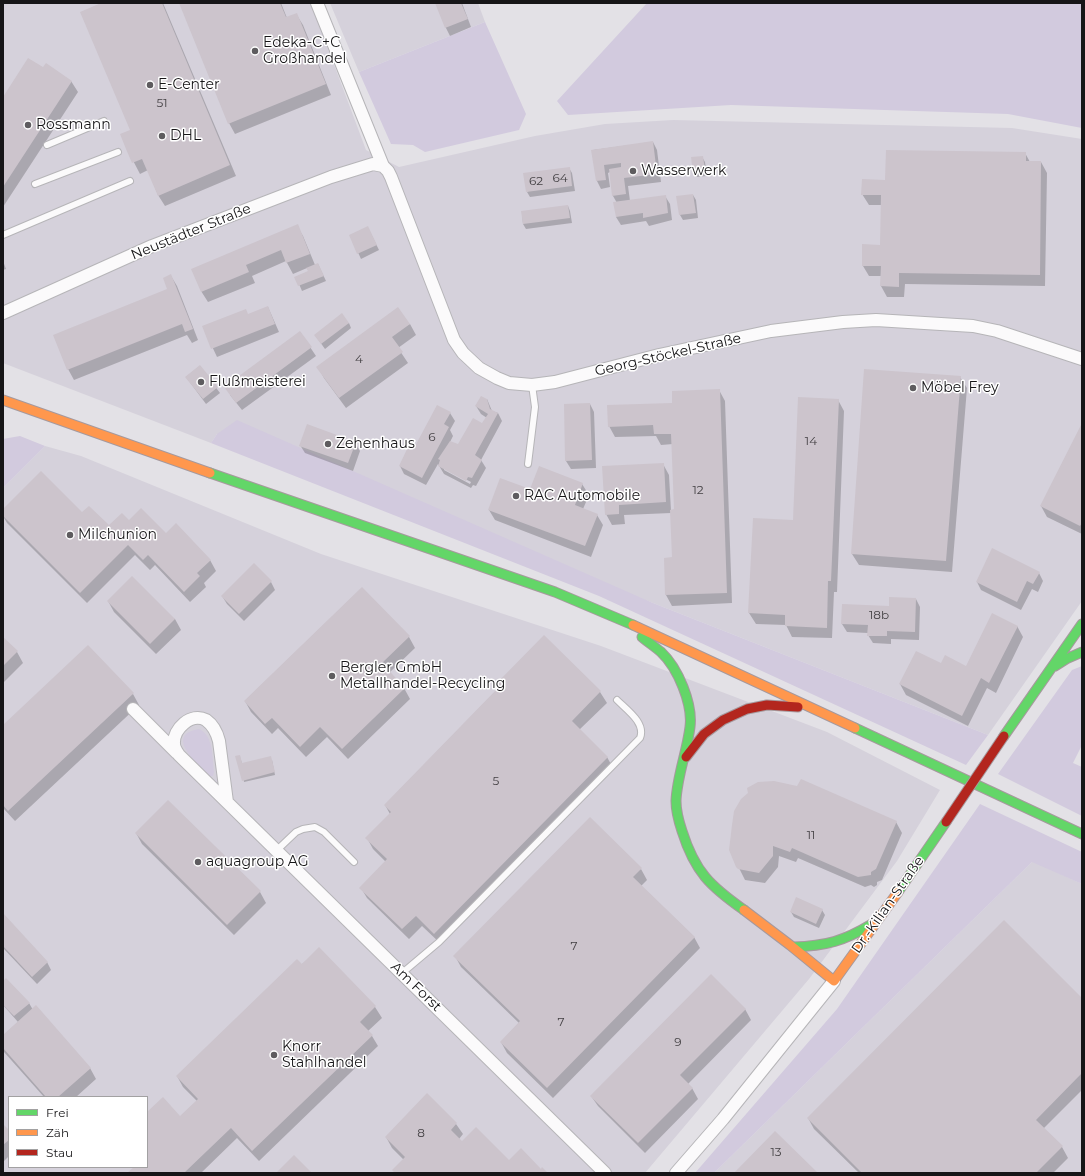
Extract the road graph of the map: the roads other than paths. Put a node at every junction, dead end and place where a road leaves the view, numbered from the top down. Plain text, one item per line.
1 (317, 3) edge
2 (104, 121) dead end
3 (47, 145) dead end
4 (118, 152) dead end
5 (382, 166) junction
6 (130, 181) dead end
7 (35, 184) dead end
8 (3, 235) edge
9 (3, 313) edge
10 (1082, 359) edge
11 (532, 385) junction
12 (3, 400) edge
13 (528, 464) dead end
14 (615, 617) junction
15 (1082, 624) edge
16 (1082, 652) edge
17 (1051, 669) junction
18 (617, 700) dead end
19 (809, 707) junction
20 (133, 709) dead end
21 (179, 756) junction
22 (682, 761) junction
23 (227, 802) junction
24 (1082, 834) edge
25 (276, 851) junction
26 (354, 862) dead end
27 (880, 918) junction
28 (794, 947) junction
29 (402, 974) junction
30 (834, 981) junction
31 (605, 1173) edge
32 (676, 1173) edge

1 - 5 street, Georg-Stöckel-Straße
2 - 3 lane
4 - 7 lane
5 - 9 street, Neustädter Straße
5 - 11 street, Georg-Stöckel-Straße
6 - 8 lane
10 - 11 street, Georg-Stöckel-Straße
11 - 13 lane
12 - 14 main road
14 - 19 main road
14 - 22 main road
15 - 17 main road, Dr.-Kilian-Straße
16 - 17 main road
17 - 27 main road, Dr.-Kilian-Straße, bridge
18 - 29 lane
19 - 22 main road
19 - 24 main road
20 - 21 street, Am Forst
21 - 23 street, Am Forst
21 - 23 street
22 - 28 main road
23 - 25 street, Am Forst
25 - 26 lane
25 - 29 street, Am Forst
27 - 28 main road
27 - 30 main road, Dr.-Kilian-Straße
28 - 30 main road
29 - 31 street, Am Forst
30 - 32 street, Dr.-Kilian-Straße

